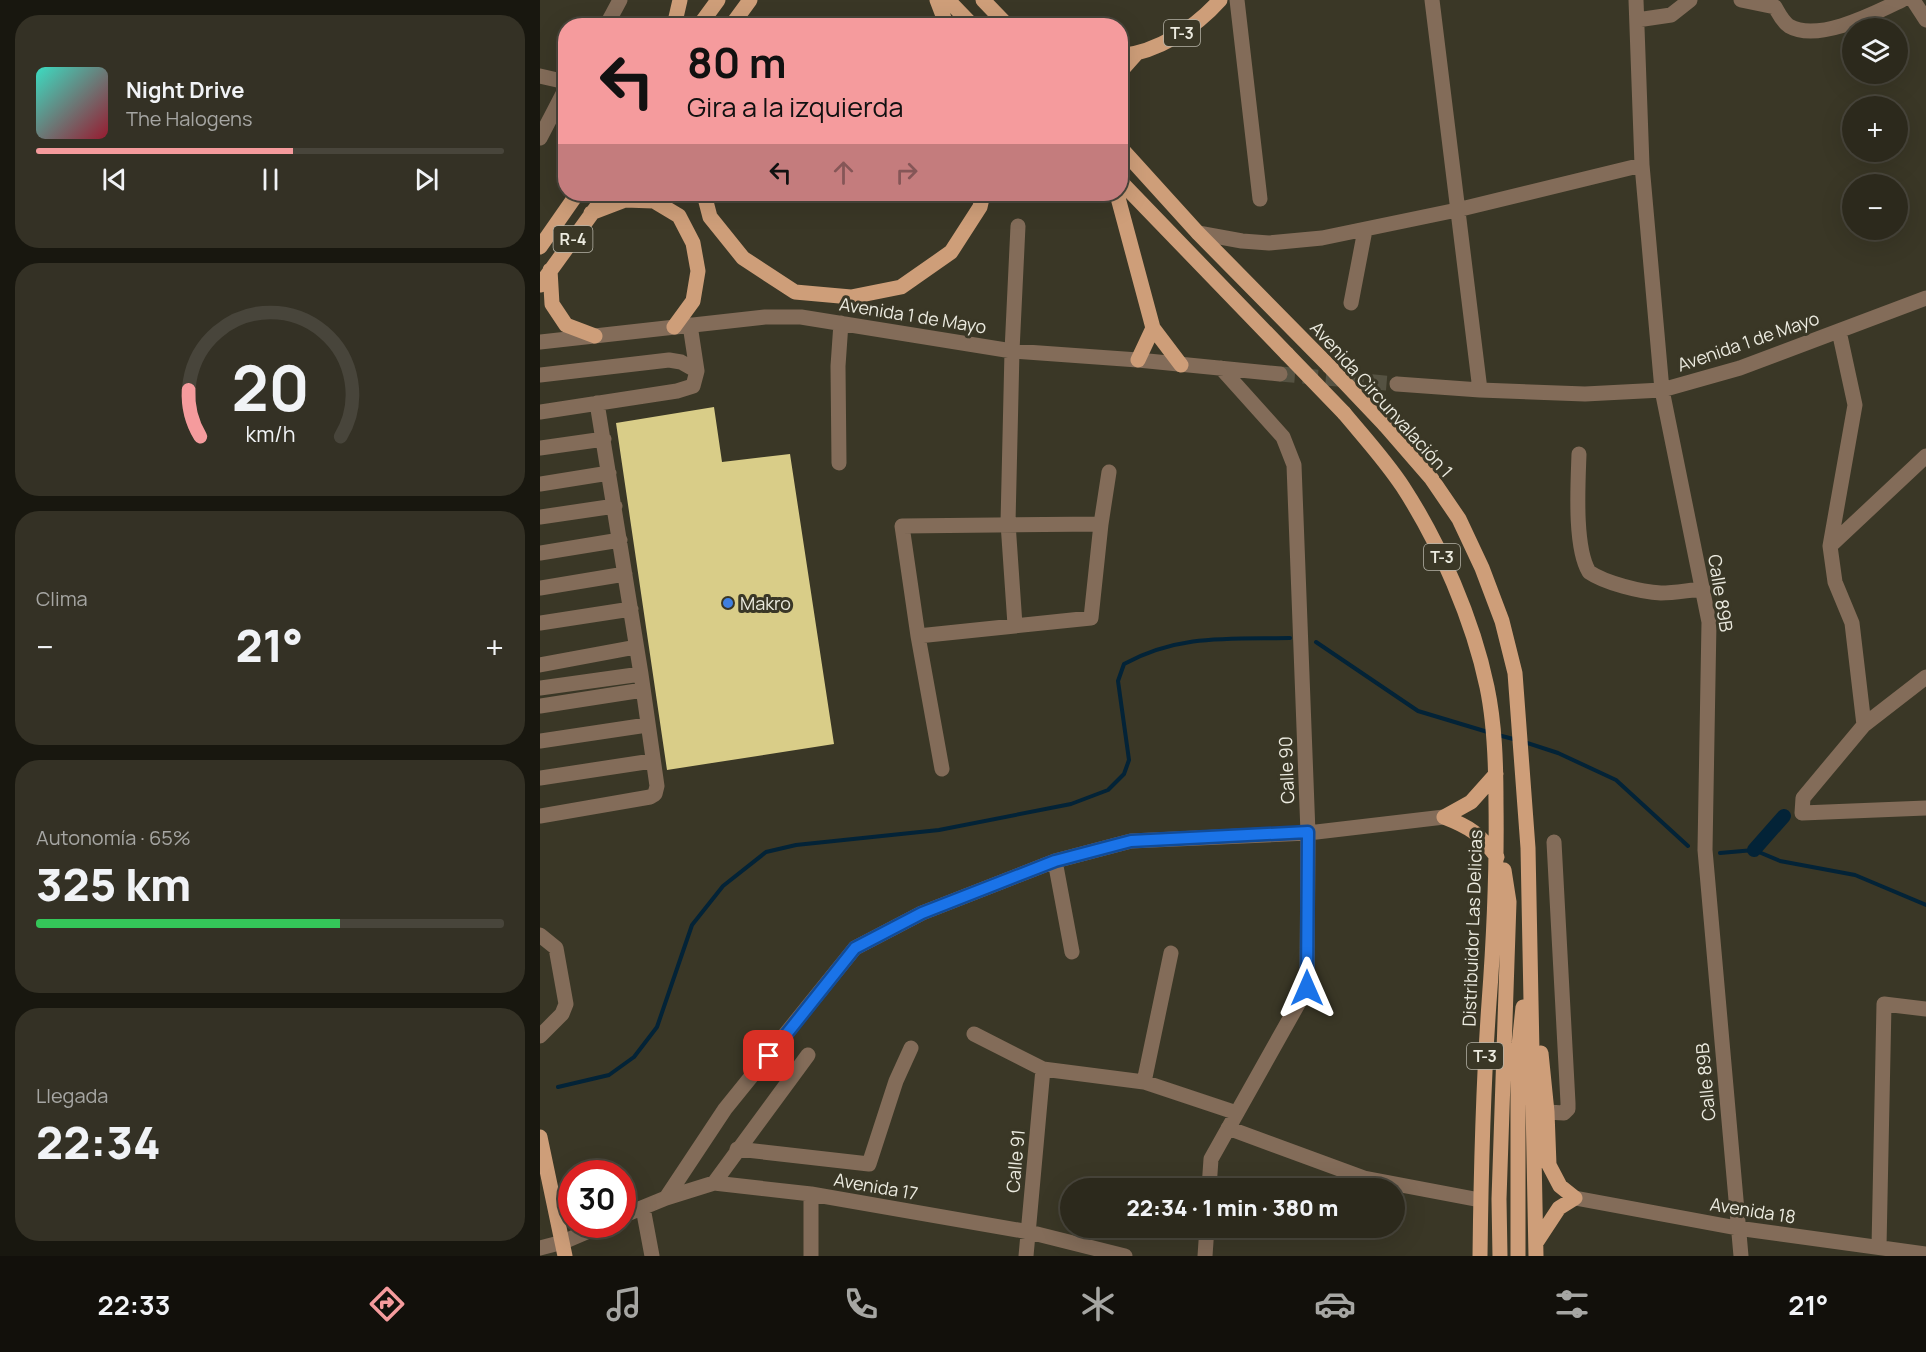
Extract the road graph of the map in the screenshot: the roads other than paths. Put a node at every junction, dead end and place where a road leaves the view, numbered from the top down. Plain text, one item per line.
1 (620, 0) edge
2 (680, 0) edge
3 (718, 0) edge
4 (936, 0) edge
5 (948, 0) edge
6 (983, 0) edge
7 (1220, 0) edge
8 (1238, 0) edge
9 (1432, 0) edge
10 (1636, 0) edge
11 (1690, 0) edge
12 (1741, 0) edge
13 (1902, 0) edge
14 (1913, 0) edge
15 (1775, 4) edge
16 (610, 18) edge
17 (676, 18) edge
18 (705, 18) edge
19 (944, 18) edge
20 (965, 18) edge
21 (1000, 18) edge
22 (1637, 20) junction
23 (1926, 20) edge
24 (1136, 54) junction
25 (1128, 55) edge
26 (1128, 63) edge
27 (540, 76) edge
28 (558, 80) edge
29 (558, 103) edge
30 (540, 138) edge
31 (1128, 156) edge
32 (1642, 165) junction
33 (1128, 189) edge
34 (1260, 199) dead end
35 (572, 201) edge
36 (600, 201) edge
37 (622, 201) edge
38 (654, 201) edge
39 (706, 201) edge
40 (981, 201) edge
41 (1119, 201) edge
42 (1457, 210) junction
43 (591, 213) junction
44 (1018, 226) dead end
45 (1365, 230) junction
46 (1198, 233) junction
47 (540, 248) edge
48 (550, 270) junction
49 (540, 285) edge
50 (1926, 298) edge
51 (1352, 303) dead end
52 (841, 323) junction
53 (690, 325) junction
54 (674, 327) junction
55 (1153, 328) junction
56 (1839, 331) junction
57 (595, 336) junction
58 (540, 342) edge
59 (1012, 351) junction
60 (1138, 360) junction
61 (1181, 365) junction
62 (1221, 368) junction
63 (1280, 374) tunnel mouth
64 (540, 375) edge
65 (695, 378) junction
66 (1397, 384) tunnel mouth
67 (1480, 390) junction
68 (1662, 390) junction
69 (597, 404) junction
70 (540, 412) edge
71 (604, 439) junction
72 (540, 448) edge
73 (1579, 454) dead end
74 (1926, 456) edge
75 (839, 463) dead end
76 (1109, 472) dead end
77 (609, 473) junction
78 (540, 484) edge
79 (615, 506) junction
80 (540, 517) edge
81 (1008, 524) junction
82 (1101, 524) junction
83 (620, 540) junction
84 (1830, 546) junction
85 (540, 553) edge
86 (625, 574) junction
87 (540, 588) edge
88 (1703, 589) junction
89 (631, 609) junction
90 (540, 623) edge
91 (1015, 625) junction
92 (918, 636) junction
93 (636, 646) junction
94 (540, 665) edge
95 (641, 674) junction
96 (1926, 677) edge
97 (540, 688) edge
98 (643, 690) junction
99 (540, 706) edge
100 (647, 725) junction
101 (1864, 725) junction
102 (540, 741) edge
103 (652, 761) junction
104 (942, 769) dead end
105 (1496, 774) junction
106 (540, 778) edge
107 (1926, 808) edge
108 (540, 816) edge
109 (1496, 817) junction
110 (1444, 818) junction
111 (1308, 832) junction
112 (1554, 842) dead end
113 (1497, 857) junction
114 (1055, 861) junction
115 (540, 935) edge
116 (1530, 945) junction
117 (1072, 952) dead end
118 (1171, 952) dead end
119 (1926, 1009) edge
120 (974, 1034) dead end
121 (540, 1036) edge
122 (911, 1048) dead end
123 (808, 1054) dead end
124 (1042, 1069) junction
125 (1144, 1082) junction
126 (1547, 1112) junction
127 (1237, 1113) junction
128 (1228, 1128) junction
129 (540, 1137) edge
130 (737, 1149) junction
131 (1210, 1178) edge
132 (714, 1183) junction
133 (811, 1194) junction
134 (666, 1198) junction
135 (1575, 1198) junction
136 (1480, 1200) junction
137 (643, 1208) junction
138 (636, 1211) edge
139 (1737, 1228) junction
140 (1029, 1232) junction
141 (582, 1238) edge
142 (1206, 1238) edge
143 (1879, 1247) junction
144 (540, 1248) edge
145 (564, 1249) edge
146 (1536, 1250) edge
147 (1926, 1254) edge
148 (652, 1256) edge
149 (811, 1256) edge
150 (1026, 1256) edge
151 (1125, 1256) edge
152 (1205, 1256) edge
153 (1480, 1256) edge
154 (1500, 1256) edge
155 (1518, 1256) edge
156 (1741, 1256) edge

1 - 16 street
2 - 17 main road
3 - 18 main road
4 - 19 main road
5 - 20 main road
6 - 21 main road
7 - 24 main road, T-3
8 - 34 street
9 - 42 street
10 - 22 street, Calle 89B
11 - 22 street
12 - 15 street
13 - 15 street
14 - 23 street
22 - 32 street, Calle 89B
24 - 25 main road
24 - 26 main road
27 - 28 street
29 - 30 street
31 - 46 main road, Avenida Circunvalación 1 / T-3
32 - 42 street
32 - 68 street, Calle 89B
33 - 105 main road, Avenida Circunvalación 1 / T-3, bridge
35 - 47 main road, R-4
36 - 43 main road, R-4
37 - 43 main road
38 - 54 main road
39 - 40 main road
41 - 55 main road
42 - 45 street
42 - 67 street
43 - 48 main road, R-4
44 - 59 street
45 - 46 street
45 - 51 street
46 - 116 main road, Avenida Circunvalación 1 / T-3, bridge
48 - 49 main road, R-4
48 - 57 main road
50 - 56 street, Avenida 1 de Mayo
52 - 53 street, Avenida 1 de Mayo
52 - 59 street, Avenida 1 de Mayo
52 - 75 street
53 - 54 street, Avenida 1 de Mayo
53 - 65 street
54 - 57 street, Avenida 1 de Mayo
55 - 60 main road
55 - 61 main road
56 - 68 street, Avenida 1 de Mayo
56 - 84 street
57 - 58 street, Avenida 1 de Mayo
59 - 60 street, Avenida 1 de Mayo
59 - 81 street
60 - 61 street, Avenida 1 de Mayo
61 - 62 street, Avenida 1 de Mayo
62 - 63 street, Avenida 1 de Mayo
62 - 111 street, Calle 90
64 - 65 street
65 - 69 street
66 - 67 street, Avenida 1 de Mayo
67 - 68 street, Avenida 1 de Mayo
68 - 88 street, Calle 89B
69 - 70 street
69 - 71 street
71 - 72 street
71 - 77 street
73 - 88 street
74 - 84 street
76 - 82 street
77 - 78 street
77 - 79 street
79 - 80 street
79 - 83 street
81 - 82 street
81 - 91 street
81 - 92 street
82 - 91 street
83 - 85 street
83 - 86 street
84 - 101 street
86 - 87 street
86 - 89 street
88 - 139 street, Calle 89B
89 - 90 street
89 - 93 street
91 - 92 street
92 - 104 street
93 - 94 street
93 - 95 street
95 - 97 street
95 - 98 street
96 - 101 street
98 - 99 street
98 - 100 street
100 - 102 street
100 - 103 street
101 - 107 street
103 - 106 street
103 - 108 street
105 - 109 main road, Avenida Circunvalación 1 / T-3
105 - 110 main road
109 - 113 main road, Distribuidor Las Delicias / T-3
109 - 154 main road
110 - 111 street
110 - 113 main road
111 - 114 street
111 - 127 street, Calle 90
112 - 126 street
113 - 136 main road, Distribuidor Las Delicias / T-3
114 - 117 street
114 - 134 street
115 - 121 street
116 - 126 main road
116 - 146 main road, T-3
116 - 155 main road
118 - 125 street
119 - 143 street
120 - 124 street
122 - 130 street
123 - 130 street
124 - 125 street
124 - 140 street, Calle 91
125 - 127 street
126 - 135 main road
127 - 128 street, Calle 90
128 - 131 street, Calle 90
128 - 136 street
129 - 145 main road
130 - 132 street
132 - 133 street, Avenida 17
132 - 134 street, Avenida 17
133 - 140 street, Avenida 17
133 - 149 street
134 - 137 street, Avenida 17
135 - 139 street, Avenida 18
135 - 146 main road
136 - 153 main road, Distribuidor Las Delicias / T-3
137 - 138 street, Avenida 17
137 - 148 street
139 - 143 street, Avenida 18
139 - 156 street, Calle 89B
140 - 150 street, Calle 91
140 - 151 street, Avenida 17
141 - 145 street
142 - 152 street
143 - 147 street, Avenida 18
144 - 145 street

